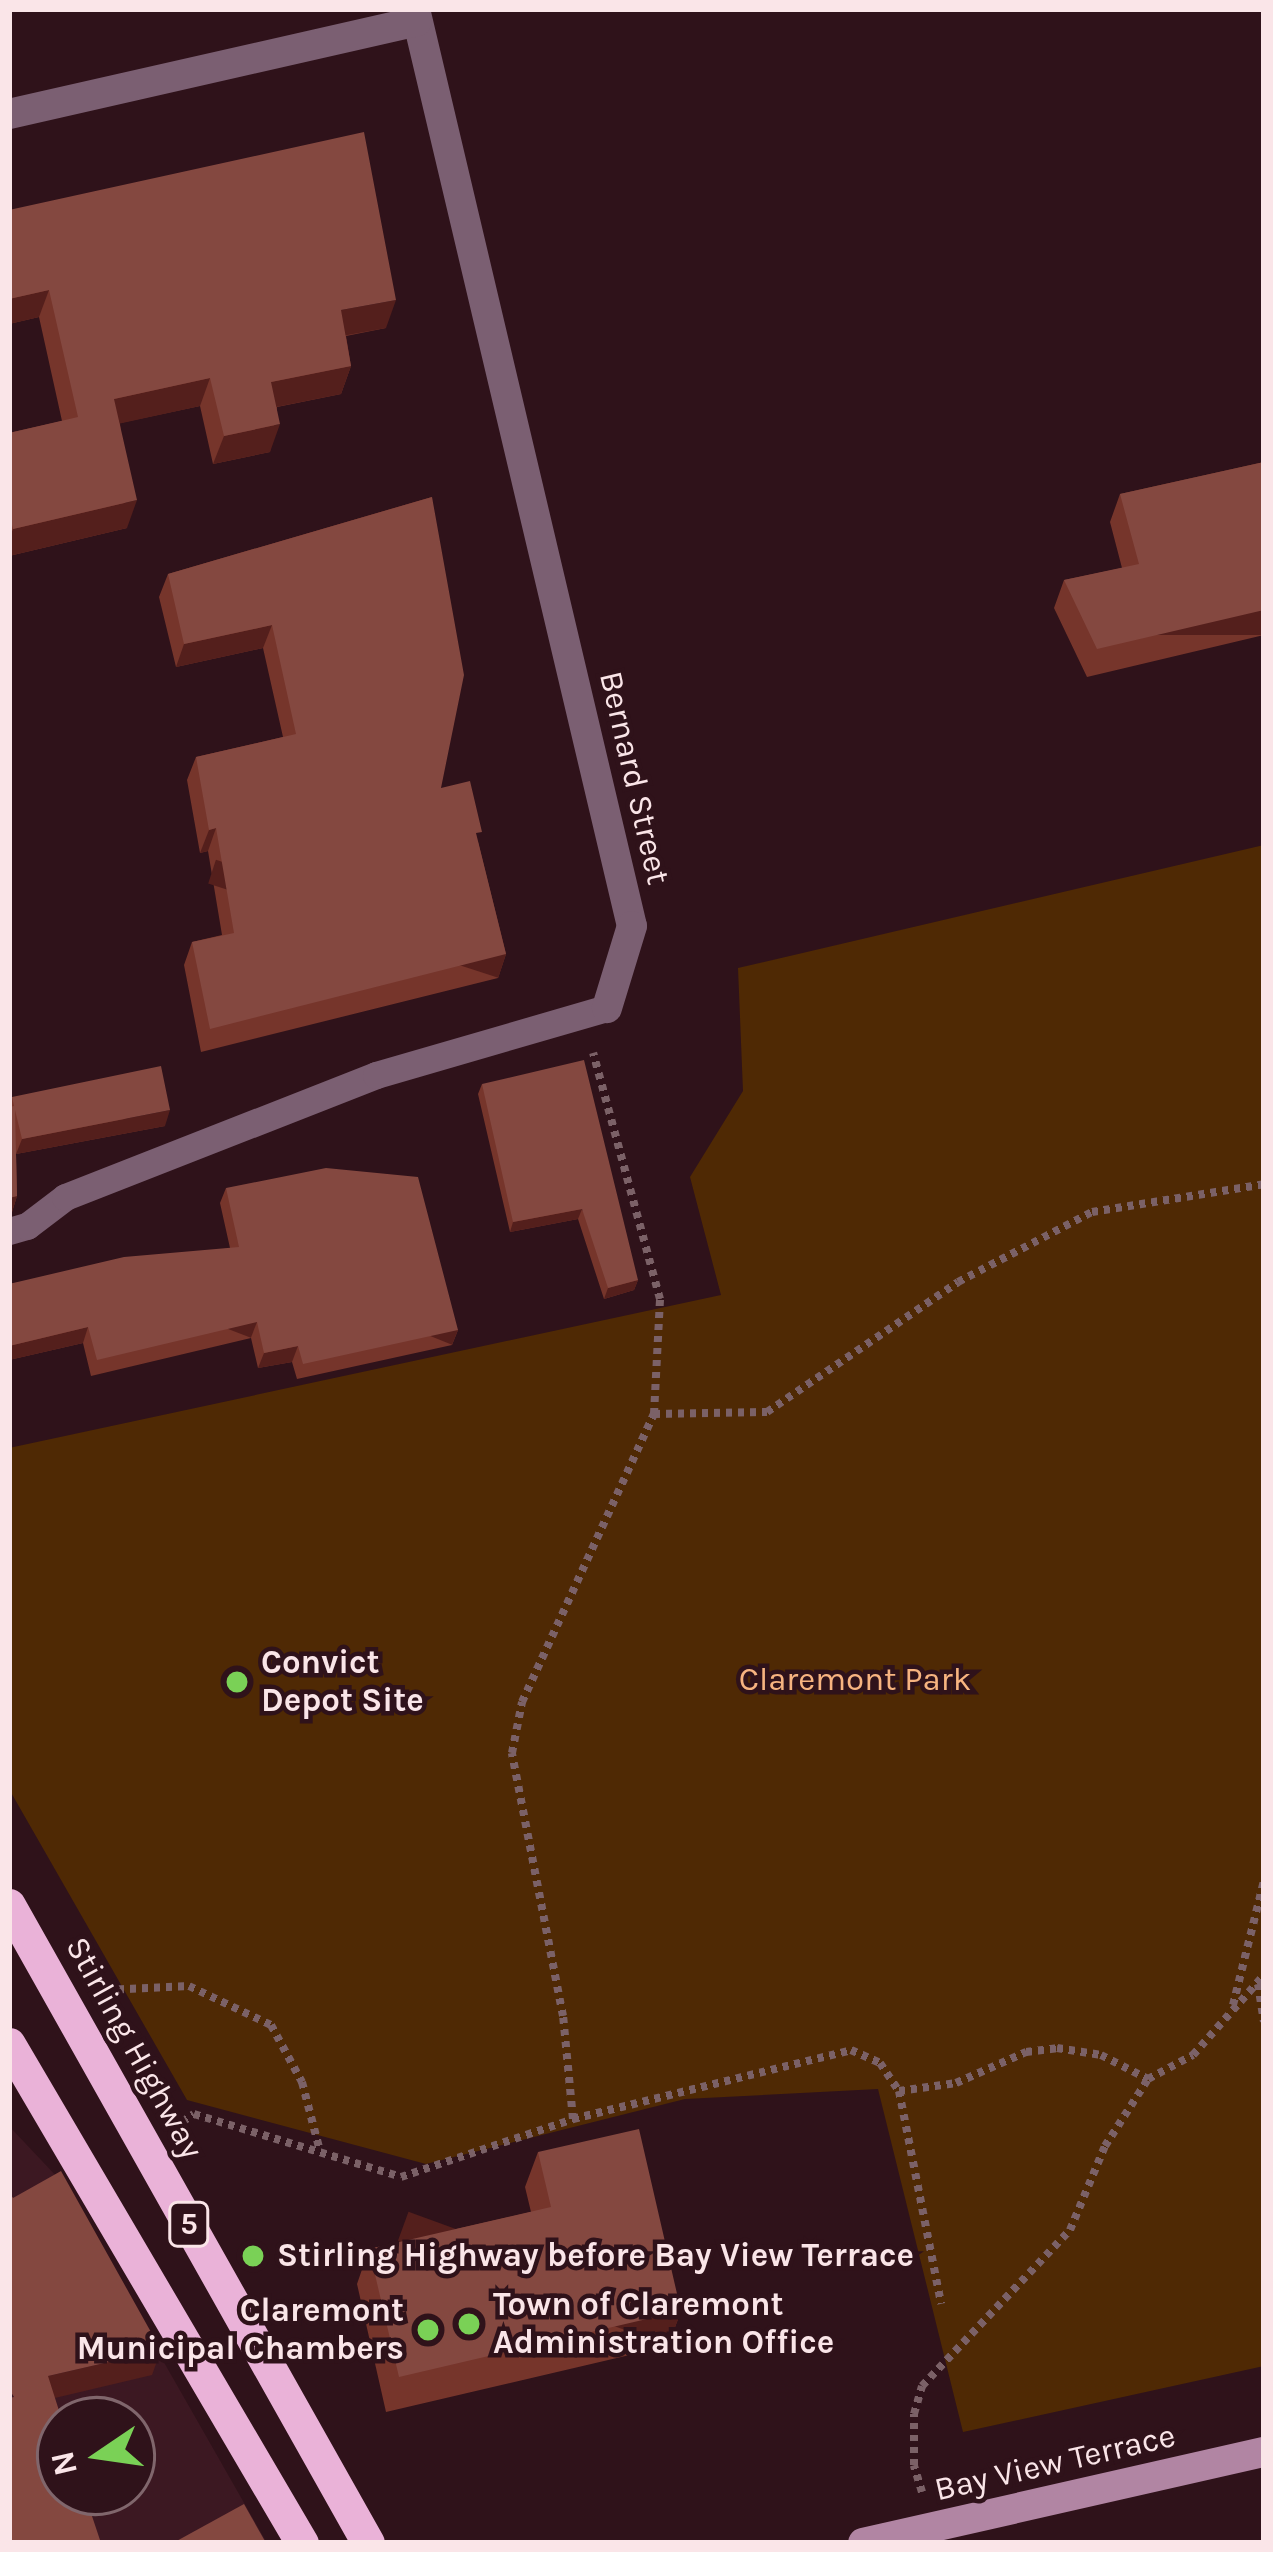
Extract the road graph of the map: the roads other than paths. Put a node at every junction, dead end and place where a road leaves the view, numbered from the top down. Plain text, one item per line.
1 (416, 15) edge
2 (9, 114) edge
3 (595, 1013) joint
4 (9, 1231) edge
5 (9, 1905) edge
6 (9, 2044) edge
7 (1264, 2452) edge
8 (868, 2542) edge
9 (302, 2543) edge
10 (368, 2543) edge

1 - 2 street
1 - 3 street, Bernard Street
3 - 4 lane
5 - 10 highway, Stirling Highway / 5
6 - 9 highway, 5
7 - 8 main road, Bay View Terrace

